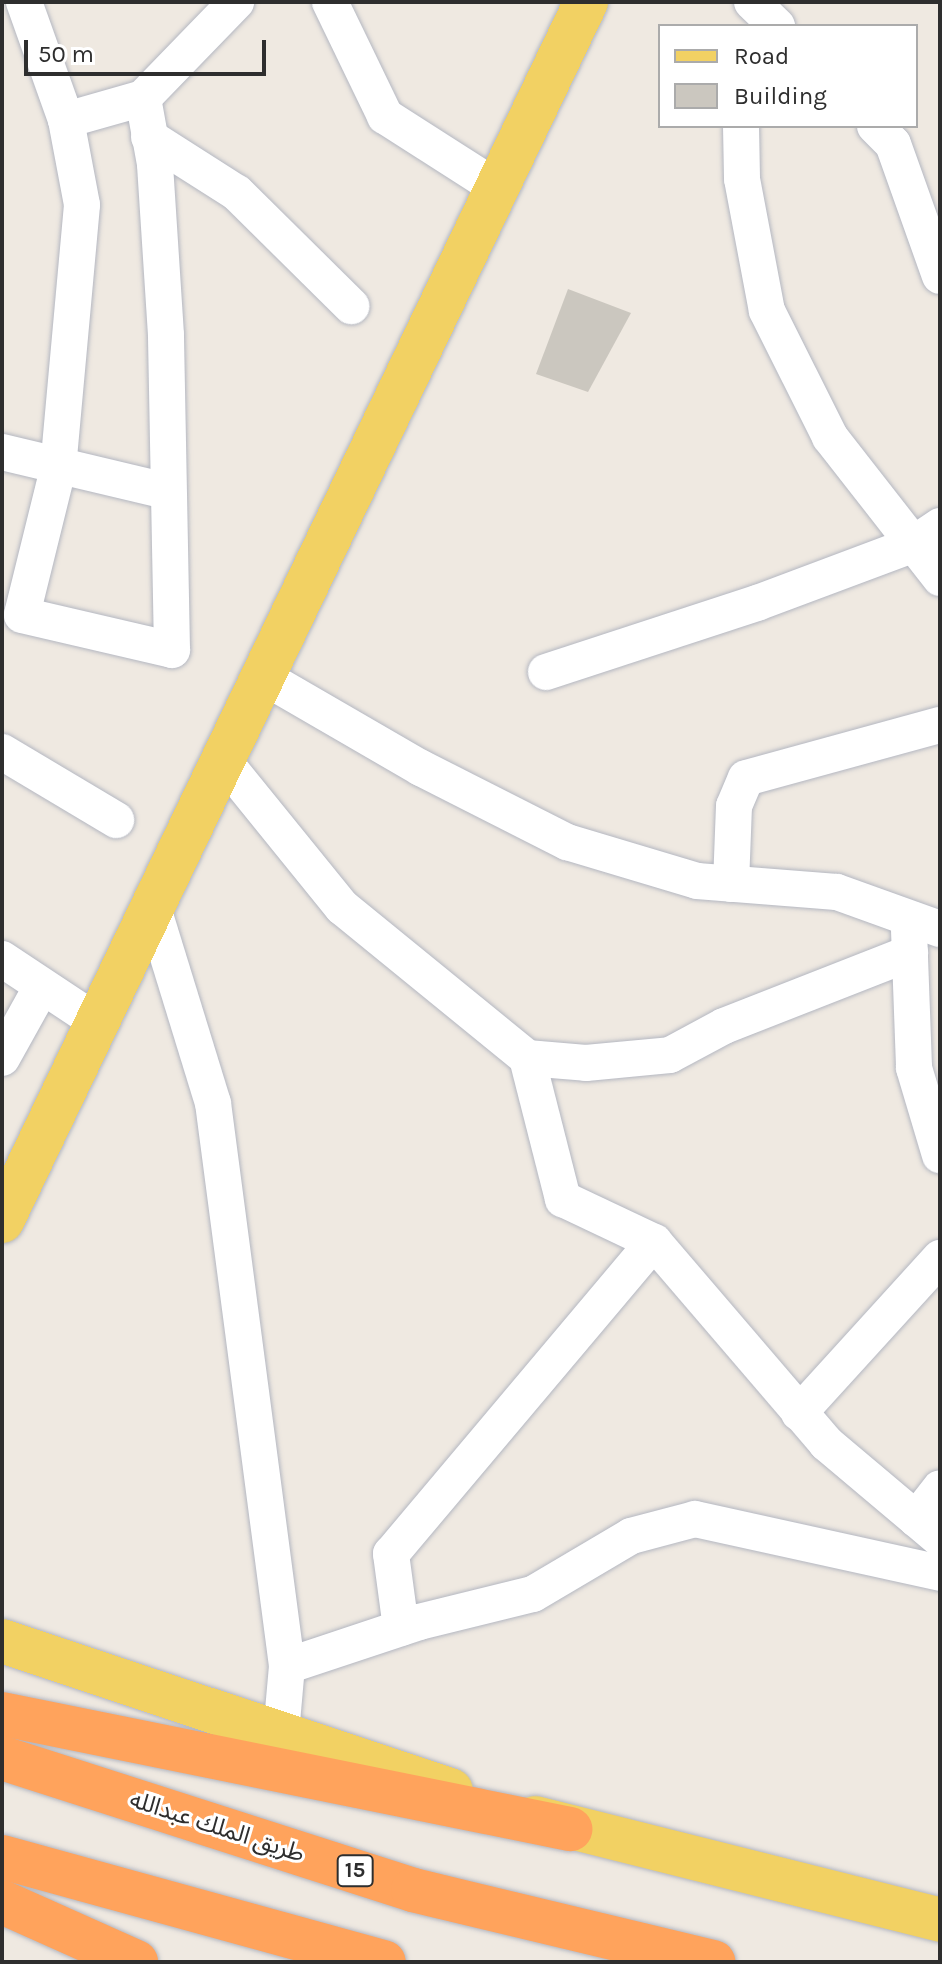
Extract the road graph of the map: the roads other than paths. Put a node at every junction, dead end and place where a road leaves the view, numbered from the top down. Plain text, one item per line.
1 (24, 2) edge
2 (236, 2) edge
3 (330, 2) edge
4 (586, 2) edge
5 (738, 2) edge
6 (752, 2) edge
7 (739, 24) edge
8 (775, 24) edge
9 (143, 98) junction
10 (66, 120) junction
11 (741, 128) edge
12 (877, 128) edge
13 (149, 137) junction
14 (496, 187) junction
15 (940, 276) edge
16 (351, 306) dead end
17 (2, 452) edge
18 (58, 469) junction
19 (166, 491) junction
20 (926, 535) edge
21 (940, 578) edge
22 (546, 672) dead end
23 (262, 676) junction
24 (940, 725) edge
25 (2, 752) edge
26 (222, 759) junction
27 (116, 820) dead end
28 (731, 884) junction
29 (152, 905) junction
30 (924, 923) edge
31 (910, 953) junction
32 (2, 959) edge
33 (42, 986) junction
34 (97, 1022) junction
35 (2, 1058) edge
36 (527, 1058) junction
37 (940, 1155) edge
38 (2, 1221) edge
39 (654, 1242) junction
40 (940, 1258) edge
41 (799, 1413) junction
42 (940, 1488) edge
43 (928, 1529) edge
44 (940, 1573) edge
45 (401, 1628) junction
46 (2, 1641) edge
47 (287, 1666) junction
48 (2, 1714) edge
49 (281, 1733) junction
50 (2, 1758) edge
51 (570, 1829) junction
52 (2, 1857) edge
53 (2, 1902) edge
54 (940, 1920) edge
55 (136, 1962) edge
56 (384, 1962) edge
57 (713, 1962) edge

1 - 10 street
2 - 9 street
3 - 14 street
4 - 14 main road
5 - 7 street
6 - 8 street
9 - 10 street
9 - 13 street
10 - 18 street
11 - 20 street
12 - 15 street
13 - 16 street
13 - 19 street
14 - 23 main road
17 - 18 street
18 - 19 street
18 - 19 street
20 - 21 street
20 - 22 street
23 - 26 main road
23 - 28 street
24 - 28 street
25 - 27 street
26 - 29 main road
26 - 36 street
28 - 30 street
29 - 34 main road
29 - 47 street
30 - 31 street
31 - 36 street
31 - 37 street
32 - 33 street
33 - 34 street
33 - 35 street
34 - 38 main road
36 - 39 street
39 - 41 street
39 - 45 street
40 - 41 street
41 - 43 street
42 - 43 street
44 - 45 street
45 - 47 street
46 - 49 main road
47 - 49 street
48 - 51 highway
49 - 51 main road
50 - 57 highway, طريق الملك عبدالله / 15
51 - 54 main road
52 - 56 highway
53 - 55 highway

